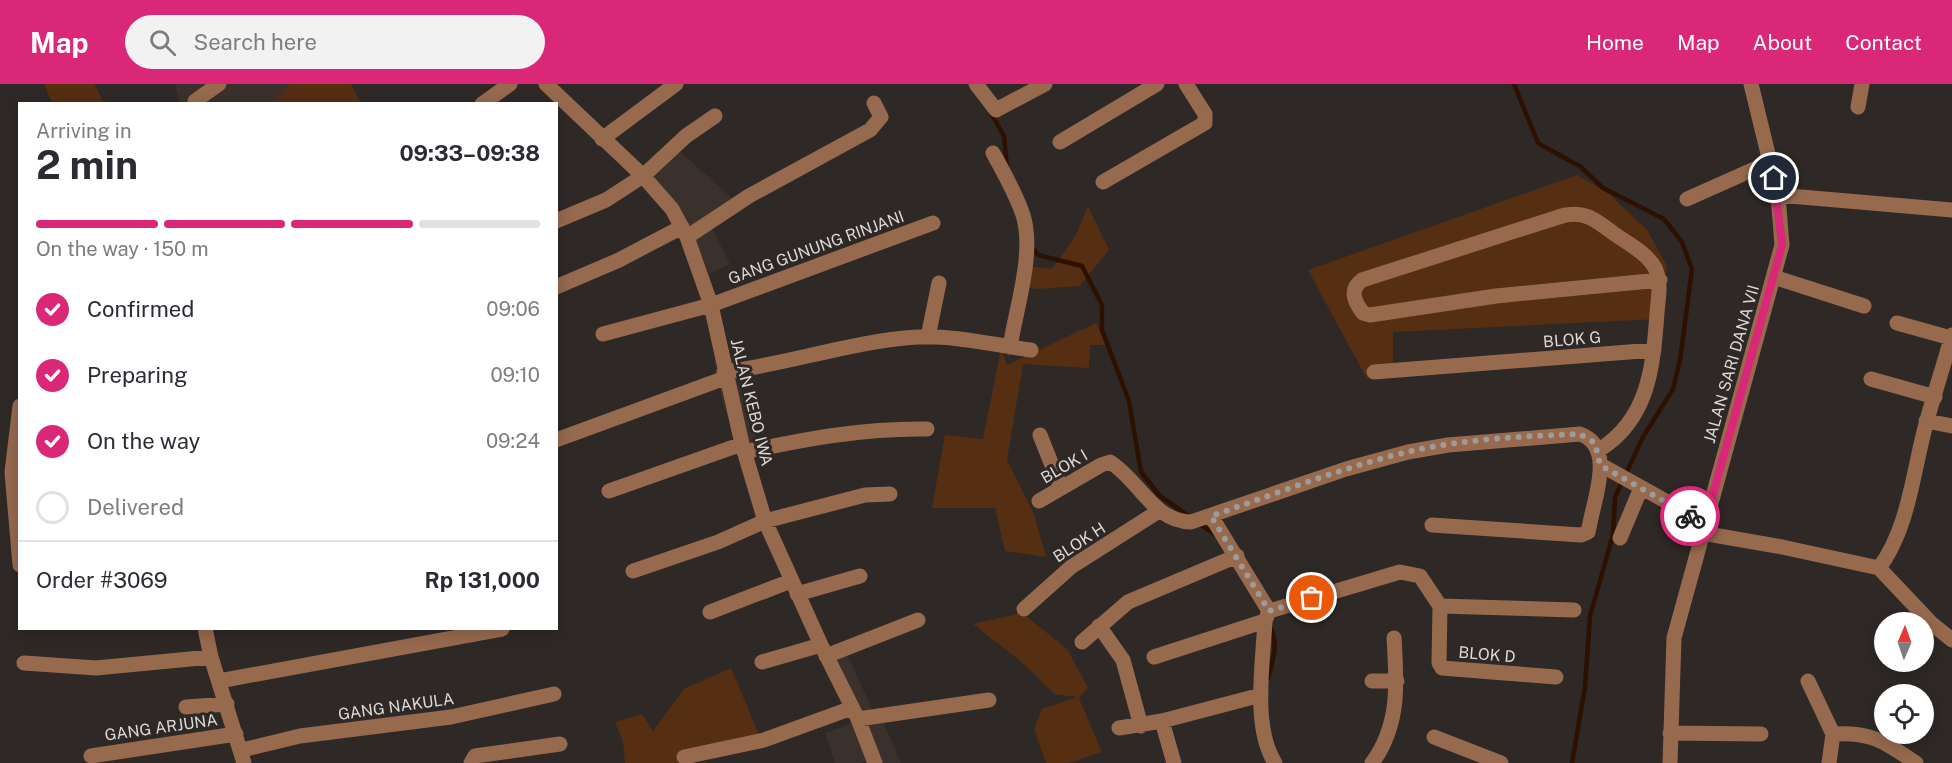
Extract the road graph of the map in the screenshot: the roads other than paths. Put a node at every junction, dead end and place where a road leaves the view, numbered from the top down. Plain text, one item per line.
1 (219, 84) edge
2 (510, 84) edge
3 (547, 84) edge
4 (676, 84) edge
5 (976, 84) edge
6 (1045, 84) edge
7 (1157, 84) edge
8 (1186, 84) edge
9 (1751, 84) edge
10 (1862, 84) edge
11 (195, 101) dead end
12 (485, 102) edge
13 (874, 103) dead end
14 (1858, 107) dead end
15 (715, 116) dead end
16 (602, 139) junction
17 (1060, 142) dead end
18 (993, 153) dead end
19 (1770, 162) junction
20 (644, 176) junction
21 (1103, 182) dead end
22 (1778, 195) junction
23 (1687, 199) dead end
24 (1952, 210) edge
25 (558, 220) edge
26 (933, 223) dead end
27 (685, 232) junction
28 (1774, 277) junction
29 (1659, 280) junction
30 (939, 283) dead end
31 (558, 286) edge
32 (711, 305) junction
33 (1864, 306) dead end
34 (1897, 323) dead end
35 (603, 334) dead end
36 (1952, 336) edge
37 (928, 337) junction
38 (1010, 347) junction
39 (1031, 350) dead end
40 (1654, 350) junction
41 (1374, 372) dead end
42 (725, 375) junction
43 (1871, 379) dead end
44 (1935, 397) junction
45 (1926, 421) junction
46 (18, 422) edge
47 (1952, 426) edge
48 (927, 429) dead end
49 (1040, 435) dead end
50 (558, 439) edge
51 (743, 448) junction
52 (1603, 462) junction
53 (1060, 488) junction
54 (1641, 488) junction
55 (609, 491) dead end
56 (890, 494) dead end
57 (1038, 501) dead end
58 (1160, 511) junction
59 (1211, 516) junction
60 (765, 521) junction
61 (1432, 525) dead end
62 (1703, 528) junction
63 (1620, 538) dead end
64 (18, 542) edge
65 (1237, 556) junction
66 (1879, 568) junction
67 (633, 571) dead end
68 (860, 576) dead end
69 (794, 587) junction
70 (1440, 606) junction
71 (1024, 609) dead end
72 (1574, 609) dead end
73 (710, 612) dead end
74 (1267, 616) junction
75 (918, 620) dead end
76 (1099, 626) junction
77 (205, 630) edge
78 (497, 630) edge
79 (1394, 638) dead end
80 (1952, 640) edge
81 (1082, 642) dead end
82 (823, 650) junction
83 (211, 657) junction
84 (1154, 657) dead end
85 (762, 662) dead end
86 (24, 663) dead end
87 (1556, 677) dead end
88 (219, 681) junction
89 (1372, 681) dead end
90 (1397, 681) junction
91 (1808, 681) dead end
92 (554, 694) dead end
93 (1261, 695) junction
94 (989, 700) dead end
95 (227, 704) junction
96 (186, 707) dead end
97 (855, 713) junction
98 (1162, 721) junction
99 (1141, 726) junction
100 (1119, 728) dead end
101 (1670, 733) junction
102 (236, 734) junction
103 (1761, 734) dead end
104 (1833, 734) junction
105 (1434, 737) dead end
106 (560, 744) dead end
107 (91, 756) dead end
108 (243, 756) edge
109 (684, 757) dead end
110 (471, 763) edge
111 (875, 763) edge
112 (1174, 763) edge
113 (1275, 763) edge
114 (1372, 763) edge
115 (1501, 763) edge
116 (1670, 763) edge
117 (1829, 763) edge
118 (1916, 763) edge

1 - 11 street
2 - 12 street
3 - 16 street, JALAN KEBO IWA
4 - 16 street
5 - 6 street
7 - 17 street
8 - 21 street
9 - 19 street, JALAN SARI DANA VII
10 - 14 street
13 - 27 street
15 - 20 street
16 - 20 street, JALAN KEBO IWA
18 - 38 street
19 - 22 street, JALAN SARI DANA VII
19 - 23 street
20 - 25 street
20 - 27 street, JALAN KEBO IWA
22 - 24 street
22 - 28 street, JALAN SARI DANA VII
26 - 32 street, GANG GUNUNG RINJANI
27 - 31 street
27 - 32 street, JALAN KEBO IWA
28 - 33 street
28 - 62 street, JALAN SARI DANA VII
29 - 29 street
29 - 40 street
30 - 37 street
32 - 35 street, GANG GUNUNG RINJANI
32 - 42 street, JALAN KEBO IWA
34 - 36 street
36 - 44 street
37 - 38 street
37 - 42 street
38 - 39 street
40 - 41 street, BLOK G
40 - 52 street
42 - 50 street
42 - 51 street, JALAN KEBO IWA
43 - 44 street
44 - 45 street
45 - 47 street
45 - 66 street
46 - 64 street
48 - 51 street
49 - 53 street
51 - 55 street
51 - 60 street, JALAN KEBO IWA
52 - 54 street
52 - 59 street
52 - 61 street
53 - 57 street, BLOK I
53 - 58 street, BLOK I
54 - 62 street
54 - 63 street
56 - 60 street
58 - 59 street
58 - 71 street, BLOK H
59 - 65 street
60 - 67 street
60 - 69 street, JALAN KEBO IWA
62 - 66 street
62 - 101 street, JALAN SARI DANA VII
65 - 74 street
65 - 76 street
66 - 80 street
68 - 69 street
69 - 73 street
69 - 82 street, JALAN KEBO IWA
70 - 72 street
70 - 74 street
70 - 87 street, BLOK D
74 - 84 street
74 - 93 street
75 - 82 street
76 - 81 street
76 - 99 street
77 - 83 street
78 - 88 street
79 - 90 street
82 - 85 street
82 - 97 street, JALAN KEBO IWA
83 - 86 street
83 - 88 street
88 - 95 street
89 - 90 street
90 - 114 street
91 - 104 street
92 - 108 street, GANG NAKULA
93 - 98 street
93 - 113 street
94 - 97 street
95 - 96 street
95 - 102 street
97 - 109 street
97 - 111 street, JALAN KEBO IWA
98 - 99 street
98 - 112 street
99 - 100 street
101 - 103 street
101 - 116 street, JALAN SARI DANA VII
102 - 107 street, GANG ARJUNA
102 - 108 street
104 - 117 street
104 - 118 street
105 - 115 street
106 - 110 street

